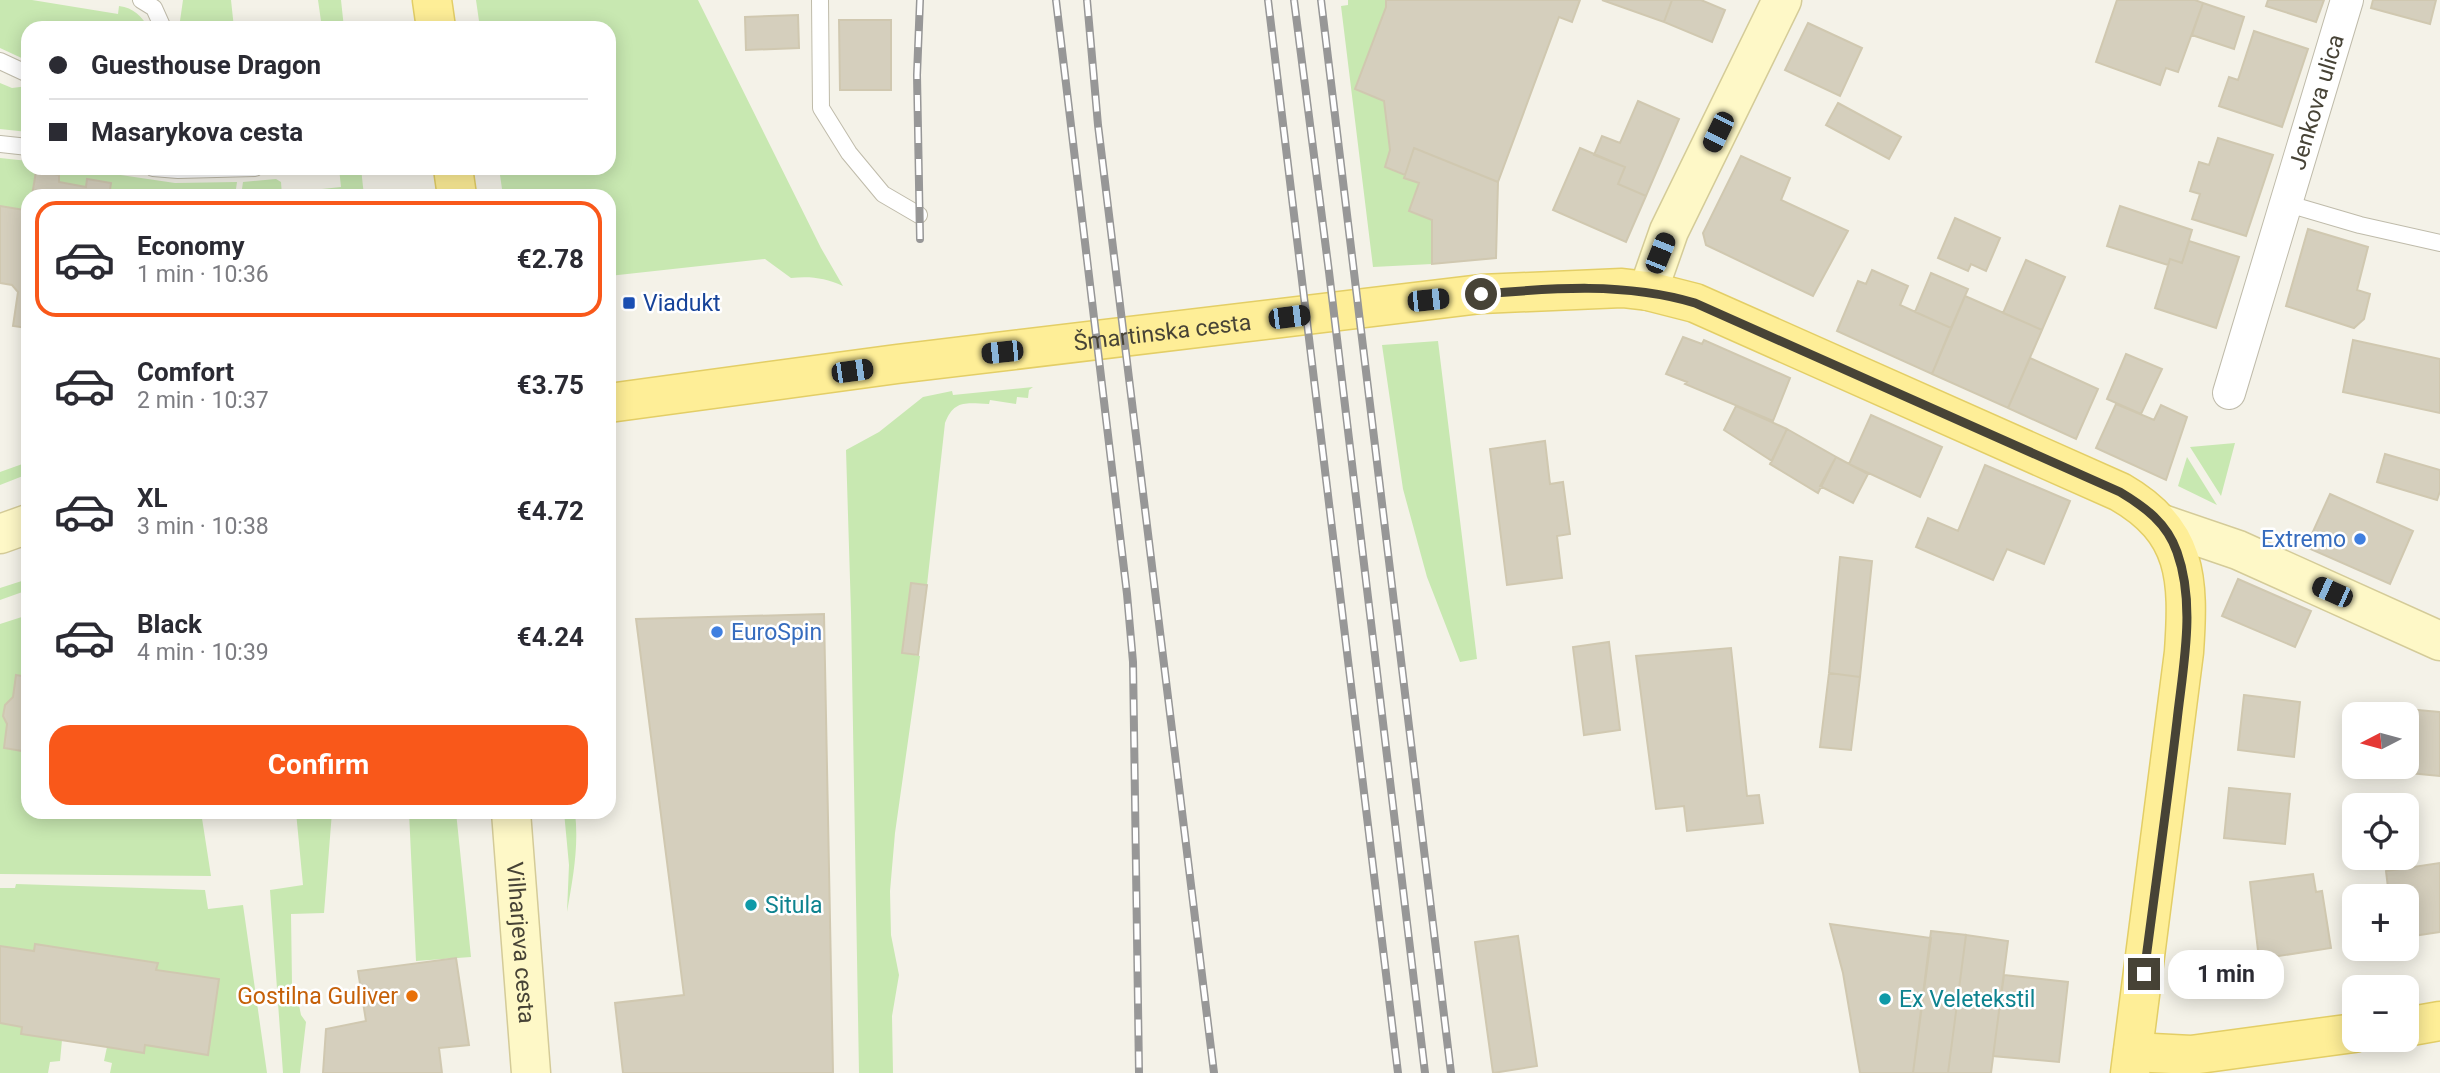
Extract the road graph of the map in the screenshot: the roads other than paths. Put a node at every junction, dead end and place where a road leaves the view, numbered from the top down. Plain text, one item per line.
1 (141, 0) edge
2 (432, 0) edge
3 (820, 0) edge
4 (1782, 0) edge
5 (2347, 0) edge
6 (160, 21) edge
7 (435, 21) edge
8 (0, 61) edge
9 (21, 71) edge
10 (0, 144) edge
11 (21, 146) edge
12 (2286, 203) junction
13 (919, 215) dead end
14 (2440, 243) edge
15 (1648, 291) junction
16 (2229, 393) dead end
17 (616, 402) edge
18 (2162, 524) junction
19 (21, 526) edge
20 (0, 534) edge
21 (2440, 641) edge
22 (512, 819) edge
23 (2440, 1021) edge
24 (2419, 1025) edge
25 (2342, 1035) edge
26 (2132, 1063) edge
27 (531, 1073) edge

1 - 6 lane
2 - 7 main road
3 - 13 lane
4 - 15 main road
5 - 12 street, Jenkova ulica
8 - 9 lane
10 - 11 lane
12 - 14 lane
12 - 16 street, Jenkova ulica
15 - 17 main road, Šmartinska cesta
15 - 18 main road, Šmartinska cesta
18 - 21 main road, Šmartinska cesta
18 - 26 main road
19 - 20 main road
22 - 27 main road, Vilharjeva cesta
23 - 24 main road
25 - 26 main road

